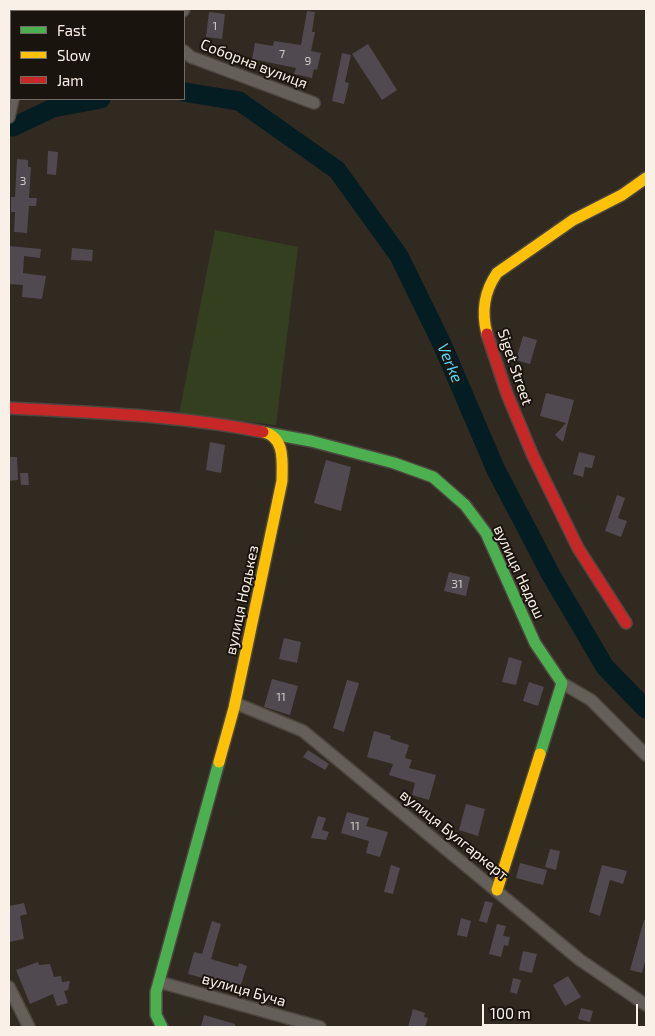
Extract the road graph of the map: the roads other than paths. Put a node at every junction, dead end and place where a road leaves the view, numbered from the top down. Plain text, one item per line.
1 (185, 52) edge
2 (13, 100) edge
3 (314, 103) dead end
4 (9, 117) edge
5 (646, 178) edge
6 (9, 408) edge
7 (267, 433) junction
8 (626, 623) dead end
9 (562, 683) junction
10 (236, 703) junction
11 (646, 755) edge
12 (497, 890) junction
13 (159, 982) junction
14 (9, 987) edge
15 (646, 1005) edge
16 (29, 1027) edge
17 (162, 1027) edge
18 (320, 1027) edge

1 - 3 street, Соборна вулиця
2 - 4 street
5 - 8 street, Siget Street
6 - 7 street
7 - 9 street, вулиця Надош
7 - 10 street, вулиця Нодькез
9 - 11 street, вулиця Надош
9 - 12 street
10 - 12 street, вулиця Булгаркерт
10 - 13 street, вулиця Нодькез
12 - 15 street, вулиця Булгаркерт
13 - 17 street, вулиця Нодькез
13 - 18 street, вулиця Буча
14 - 16 street

